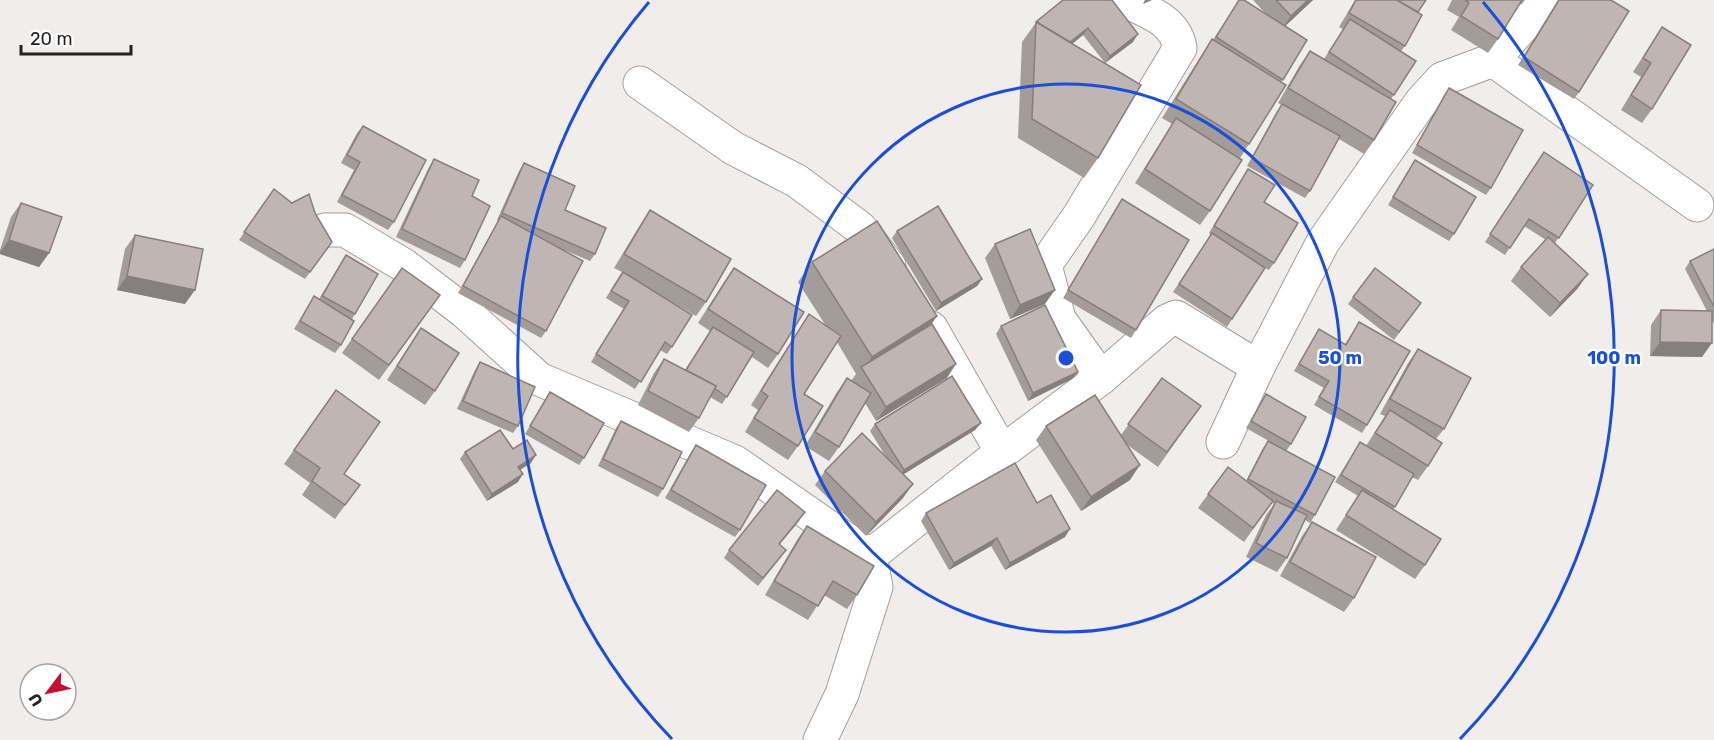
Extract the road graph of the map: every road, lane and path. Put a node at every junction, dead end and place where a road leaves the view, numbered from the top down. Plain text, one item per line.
1 (1124, 0) edge
2 (1546, 0) edge
3 (1493, 60) junction
4 (640, 83) dead end
5 (1696, 205) dead end
6 (325, 230) edge
7 (1258, 367) junction
8 (1101, 378) junction
9 (1222, 442) dead end
10 (1002, 452) junction
11 (870, 556) junction
12 (820, 740) edge

1 - 8 street
2 - 3 street
3 - 5 street
3 - 7 street
4 - 10 street
6 - 11 street
7 - 8 street
7 - 9 street
8 - 10 street
10 - 11 street
11 - 12 street

